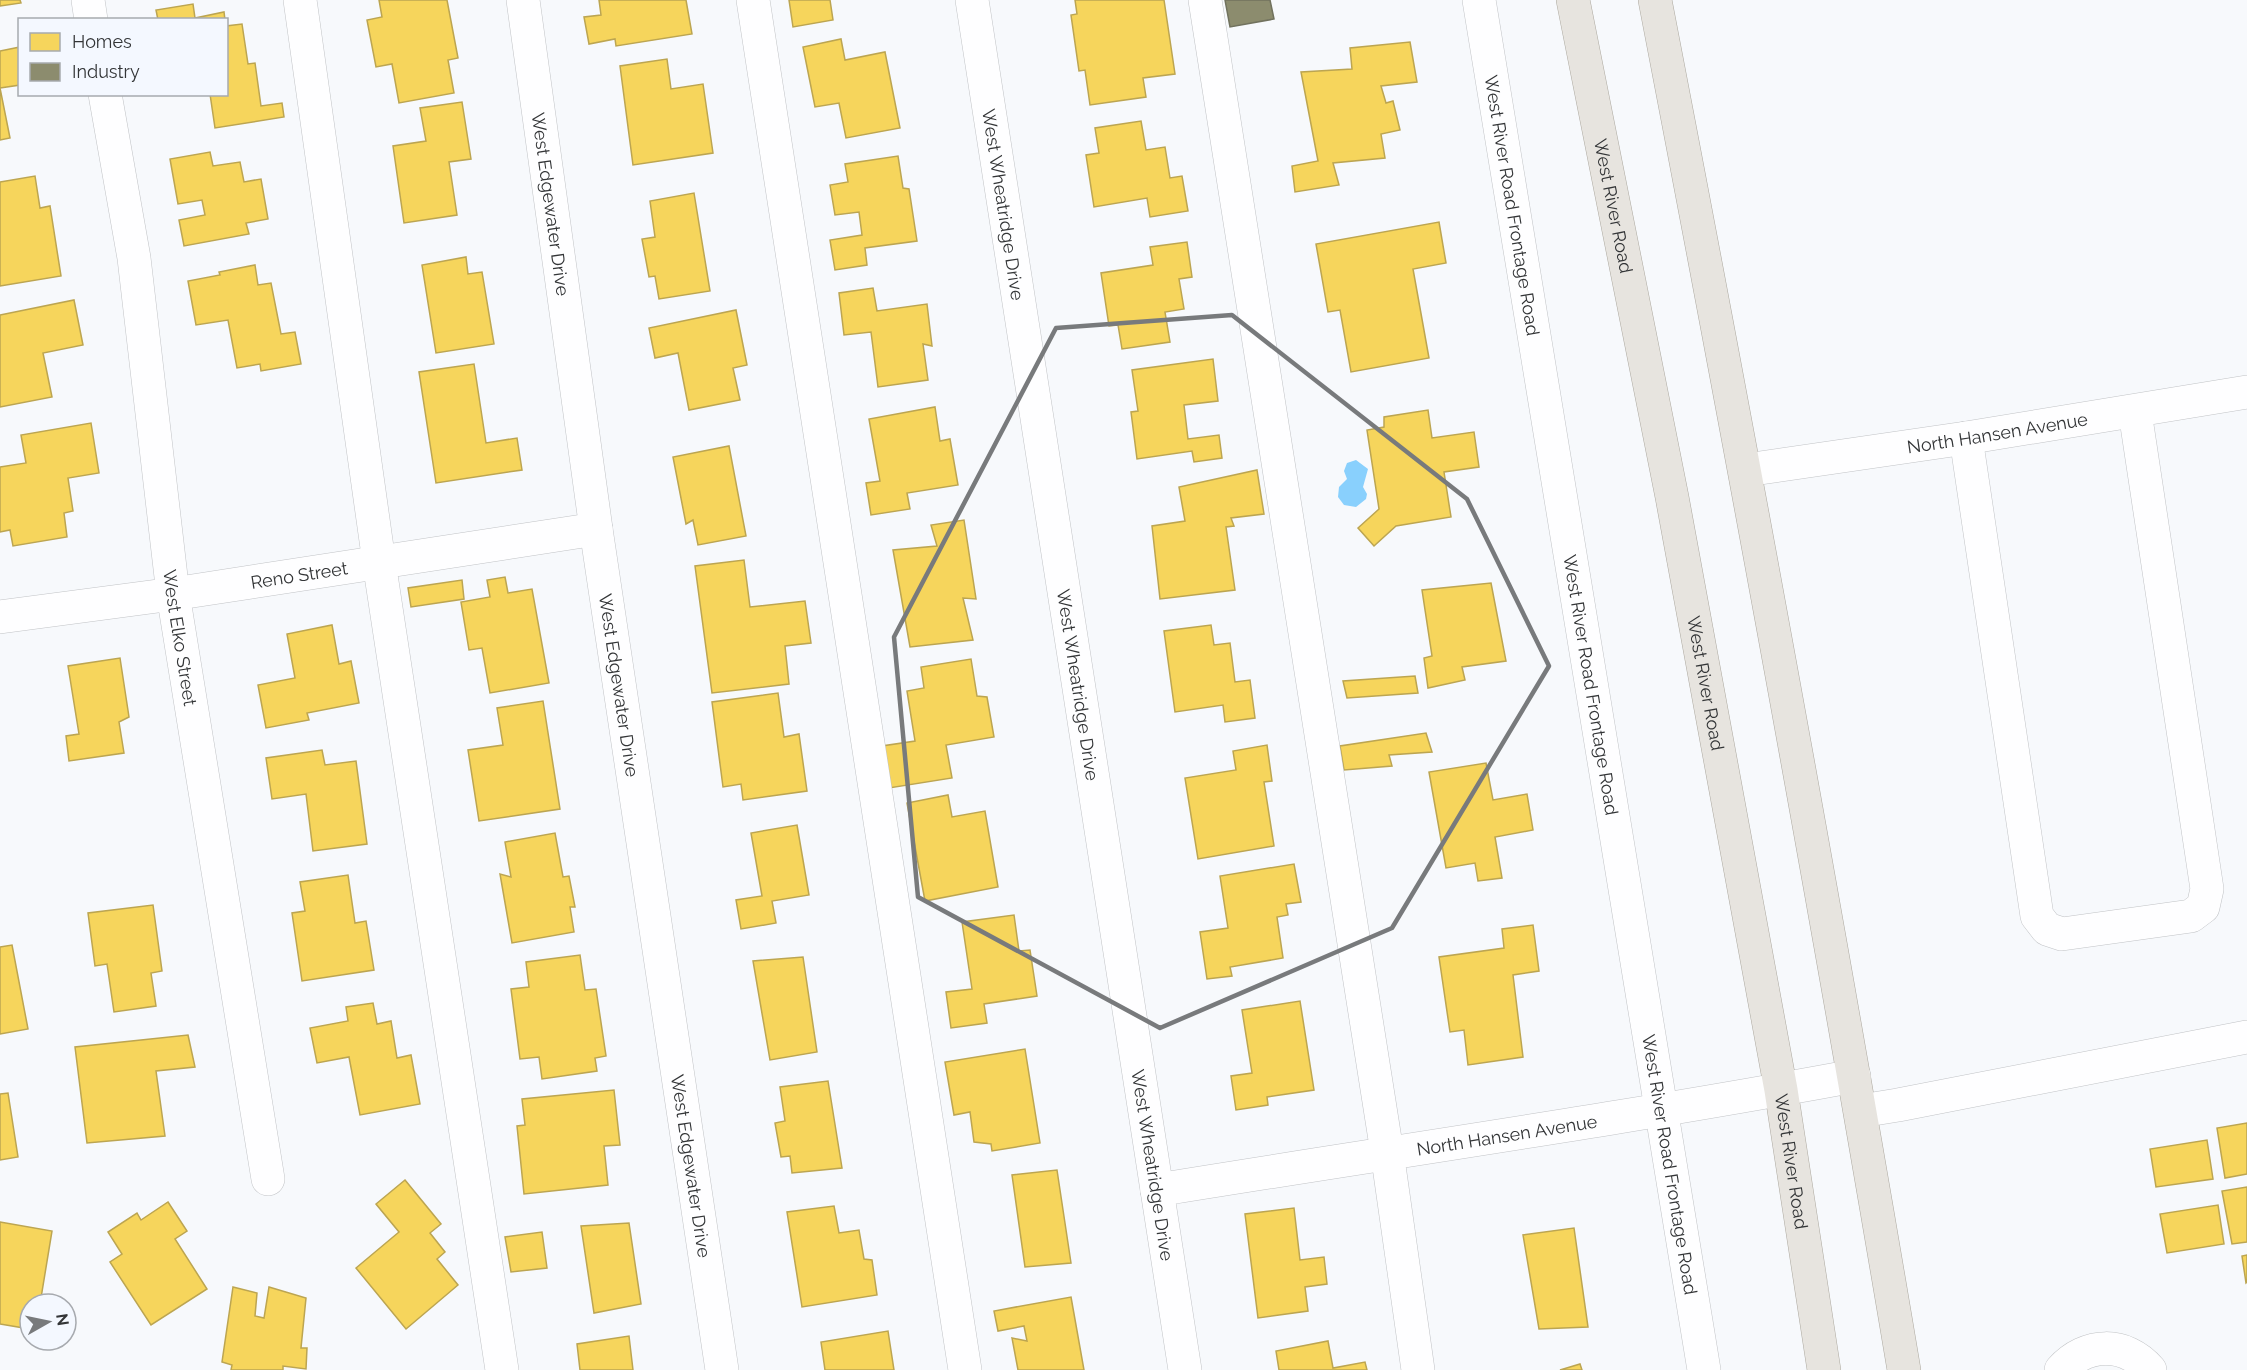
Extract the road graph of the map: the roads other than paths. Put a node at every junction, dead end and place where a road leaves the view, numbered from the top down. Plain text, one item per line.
1 (88, 0) edge
2 (300, 0) edge
3 (523, 0) edge
4 (753, 0) edge
5 (972, 0) edge
6 (1205, 0) edge
7 (1479, 0) edge
8 (1573, 0) edge
9 (1655, 0) edge
10 (91, 18) edge
11 (105, 96) edge
12 (2247, 392) edge
13 (2134, 412) junction
14 (1966, 438) junction
15 (1746, 470) junction
16 (596, 529) junction
17 (380, 562) junction
18 (173, 594) junction
19 (0, 617) edge
20 (2247, 1037) edge
21 (1854, 1076) junction
22 (1781, 1090) junction
23 (1661, 1111) junction
24 (1861, 1111) junction
25 (1387, 1152) junction
26 (268, 1179) dead end
27 (1157, 1190) junction
28 (502, 1370) edge
29 (722, 1370) edge
30 (965, 1370) edge
31 (1185, 1370) edge
32 (1418, 1370) edge
33 (1704, 1370) edge
34 (1824, 1370) edge
35 (1904, 1370) edge
36 (2061, 1370) edge
37 (2150, 1370) edge

1 - 10 street
2 - 17 street
3 - 16 street, West Edgewater Drive
4 - 30 street
5 - 27 street, West Wheatridge Drive
6 - 25 street
7 - 23 street, West River Road Frontage Road
8 - 22 main road, West River Road
9 - 15 main road
11 - 18 street, West Elko Street
12 - 13 street, North Hansen Avenue
13 - 14 street, North Hansen Avenue
13 - 14 street
14 - 15 street, North Hansen Avenue
15 - 21 main road
16 - 17 street, Reno Street
16 - 29 street, West Edgewater Drive
17 - 18 street, Reno Street
17 - 28 street
18 - 19 street, Reno Street
18 - 26 street, West Elko Street
20 - 24 street
21 - 22 street, North Hansen Avenue
21 - 24 main road
22 - 23 street, North Hansen Avenue
22 - 34 main road, West River Road
23 - 25 street, North Hansen Avenue
23 - 33 street, West River Road Frontage Road
24 - 35 main road
25 - 27 street, North Hansen Avenue
25 - 32 street
27 - 31 street, West Wheatridge Drive
36 - 37 street

